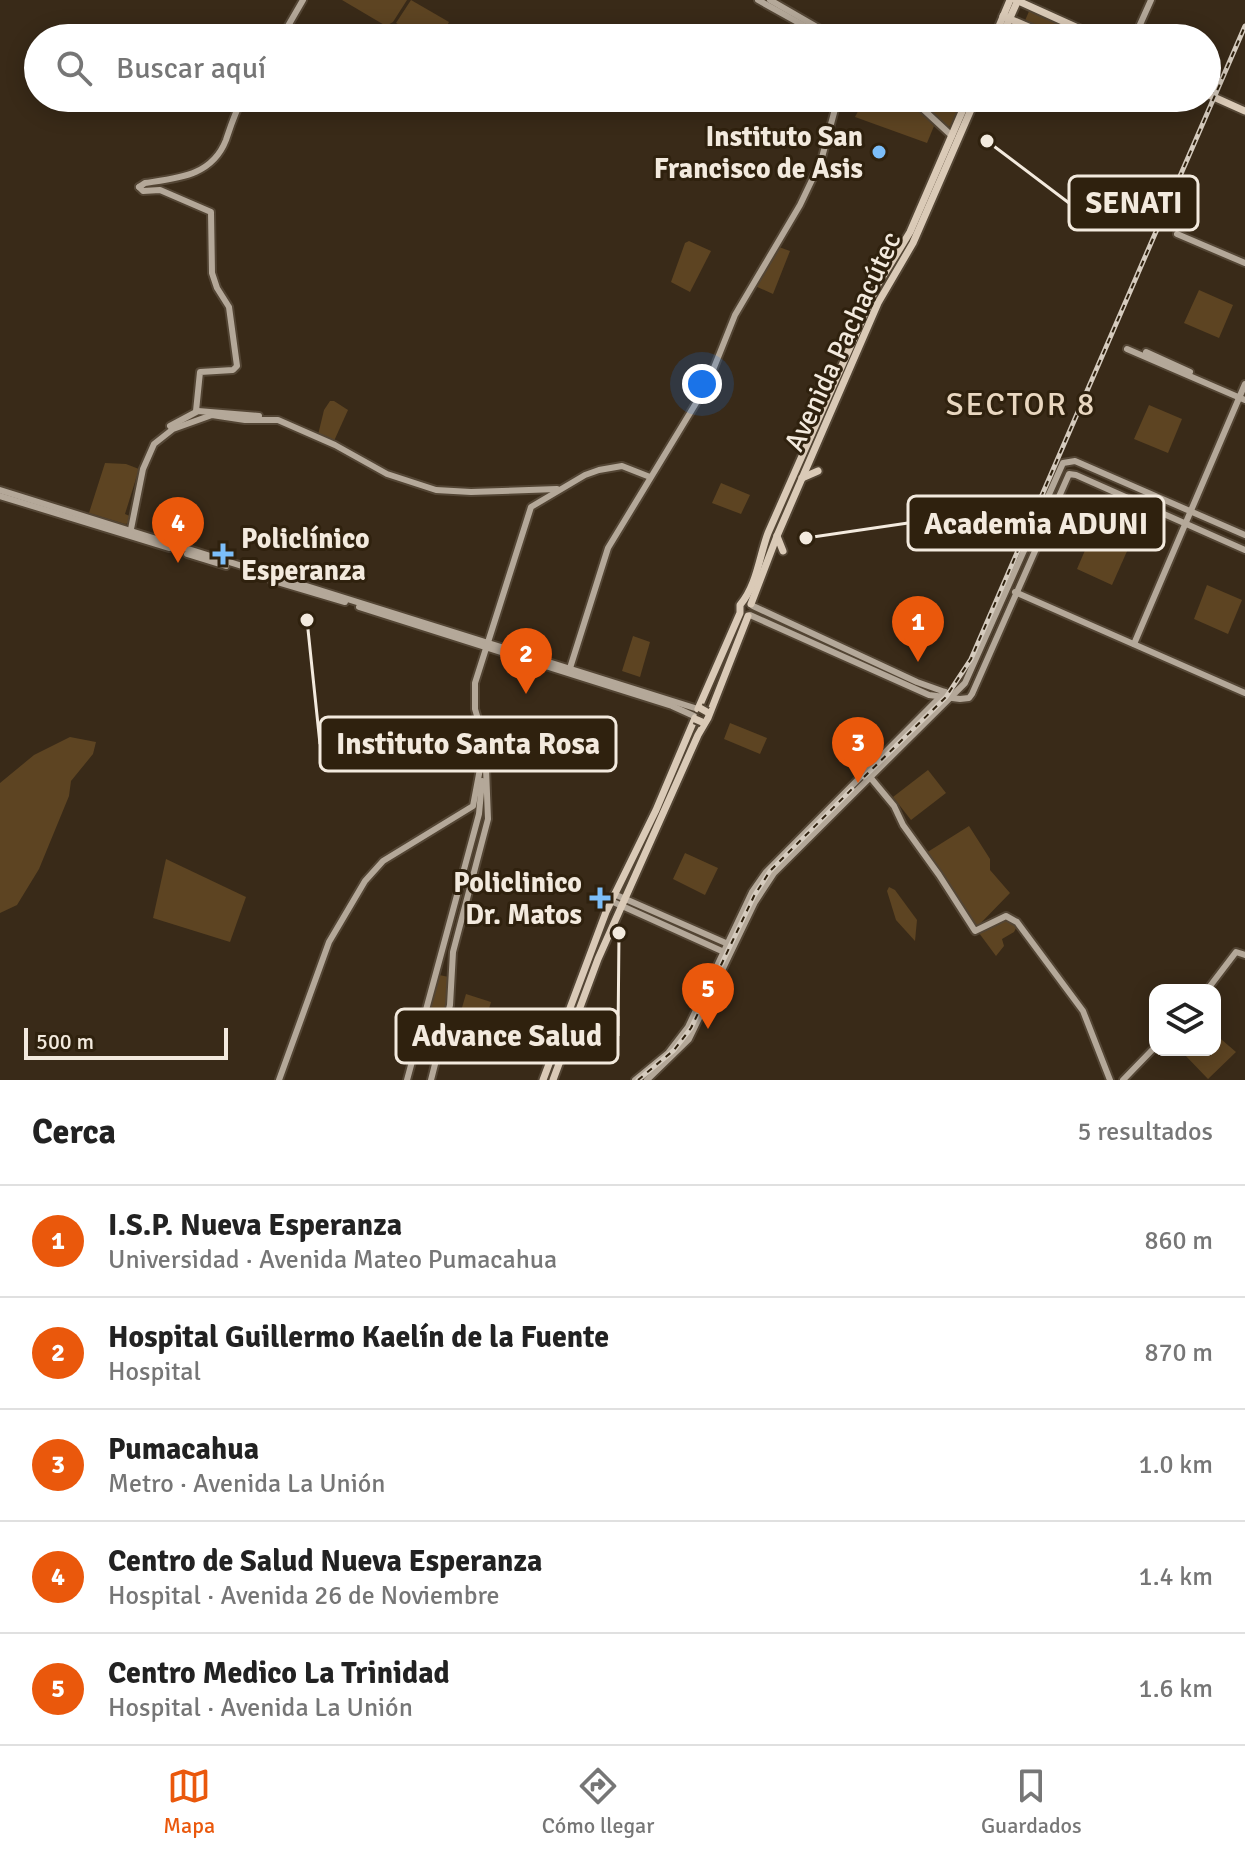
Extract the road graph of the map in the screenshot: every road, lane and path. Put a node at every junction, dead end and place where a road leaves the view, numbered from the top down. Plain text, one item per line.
1 (300, 0) edge
2 (758, 0) edge
3 (770, 0) edge
4 (1010, 0) edge
5 (1017, 0) edge
6 (1151, 0) edge
7 (1002, 17) junction
8 (287, 24) edge
9 (801, 24) edge
10 (812, 24) edge
11 (1000, 24) edge
12 (1019, 24) edge
13 (1069, 24) edge
14 (1140, 24) edge
15 (1221, 96) edge
16 (1221, 99) edge
17 (1245, 104) edge
18 (1245, 111) edge
19 (237, 112) edge
20 (834, 112) edge
21 (926, 112) edge
22 (960, 112) edge
23 (961, 112) edge
24 (952, 137) junction
25 (932, 189) junction
26 (1178, 232) dead end
27 (1245, 261) edge
28 (869, 283) dead end
29 (870, 310) junction
30 (1128, 347) dead end
31 (1245, 384) edge
32 (838, 386) junction
33 (1243, 396) edge
34 (196, 411) junction
35 (270, 418) junction
36 (806, 426) dead end
37 (154, 444) junction
38 (806, 448) junction
39 (1059, 469) junction
40 (818, 471) dead end
41 (1071, 474) junction
42 (650, 477) junction
43 (802, 478) junction
44 (560, 489) junction
45 (0, 493) edge
46 (1192, 512) junction
47 (1187, 524) junction
48 (130, 533) junction
49 (1245, 535) edge
50 (777, 536) junction
51 (753, 547) dead end
52 (1245, 550) edge
53 (783, 551) dead end
54 (761, 560) junction
55 (1008, 588) junction
56 (1016, 592) junction
57 (747, 612) junction
58 (1136, 643) junction
59 (486, 645) junction
60 (570, 668) junction
61 (886, 672) junction
62 (973, 691) junction
63 (1245, 691) edge
64 (958, 693) junction
65 (929, 695) junction
66 (942, 695) junction
67 (932, 706) junction
68 (700, 715) junction
69 (485, 751) junction
70 (870, 777) junction
71 (659, 812) junction
72 (639, 822) dead end
73 (644, 836) junction
74 (623, 878) junction
75 (632, 882) junction
76 (612, 898) junction
77 (624, 902) junction
78 (728, 944) junction
79 (724, 952) junction
80 (1245, 955) edge
81 (580, 976) junction
82 (590, 979) junction
83 (1212, 984) edge
84 (574, 1038) dead end
85 (567, 1044) junction
86 (1149, 1053) edge
87 (557, 1075) edge
88 (279, 1080) edge
89 (407, 1080) edge
90 (431, 1080) edge
91 (543, 1080) edge
92 (635, 1080) edge
93 (647, 1080) edge
94 (1110, 1080) edge
95 (1123, 1080) edge

1 - 8 street
2 - 9 street
3 - 10 street
4 - 7 main road
5 - 7 main road
5 - 13 main road
6 - 14 street
7 - 11 main road
7 - 12 main road
15 - 17 main road
16 - 18 main road
19 - 34 street
20 - 42 street
21 - 24 street
22 - 25 main road, Avenida Pachacútec
23 - 24 main road, Avenida Pachacútec
24 - 25 main road, Avenida Pachacútec
25 - 29 main road, Avenida Pachacútec
26 - 27 street
28 - 29 main road
29 - 32 main road, Avenida Pachacútec
30 - 33 street
31 - 33 street
32 - 38 main road, Avenida Pachacútec
32 - 43 main road, Avenida Pachacútec
33 - 46 street
34 - 35 street
34 - 37 street
35 - 37 street
35 - 44 street
36 - 38 main road
37 - 48 street
38 - 54 main road, Avenida Pachacútec
39 - 41 street
39 - 46 street
39 - 55 street
40 - 43 main road
41 - 47 street
41 - 56 street
42 - 44 street
42 - 60 street
43 - 50 main road, Avenida Pachacútec
44 - 59 street
45 - 48 street
46 - 47 street
46 - 49 street
47 - 52 street
47 - 58 street
48 - 59 street
50 - 53 main road
50 - 57 main road, Avenida Pachacútec
51 - 54 main road
54 - 57 main road, Avenida Pachacútec
55 - 56 street
55 - 64 street
56 - 58 street
56 - 62 street
57 - 61 street
57 - 68 main road, Avenida Pachacútec
57 - 71 main road, Avenida Pachacútec
58 - 63 street
59 - 60 street
59 - 68 street
59 - 69 street
60 - 68 street
61 - 65 street
61 - 66 street
62 - 64 street
62 - 64 street
64 - 66 street
64 - 70 street
65 - 66 street
65 - 67 street
66 - 67 street
67 - 78 street
68 - 71 main road, Avenida Pachacútec
69 - 88 street
69 - 89 street
69 - 90 street
70 - 93 street
70 - 94 street
71 - 73 main road, Avenida Pachacútec
71 - 75 main road, Avenida Pachacútec
72 - 73 main road
73 - 74 main road, Avenida Pachacútec
74 - 75 main road
74 - 76 main road, Avenida Pachacútec
75 - 77 main road, Avenida Pachacútec
76 - 77 street
76 - 81 main road, Avenida Pachacútec
77 - 78 street
77 - 79 street
77 - 82 main road, Avenida Pachacútec
78 - 79 street
79 - 92 street
80 - 83 street
81 - 82 main road
81 - 91 main road, Avenida Pachacútec
82 - 85 main road, Avenida Pachacútec
84 - 85 main road
85 - 87 main road, Avenida Pachacútec
86 - 95 street

